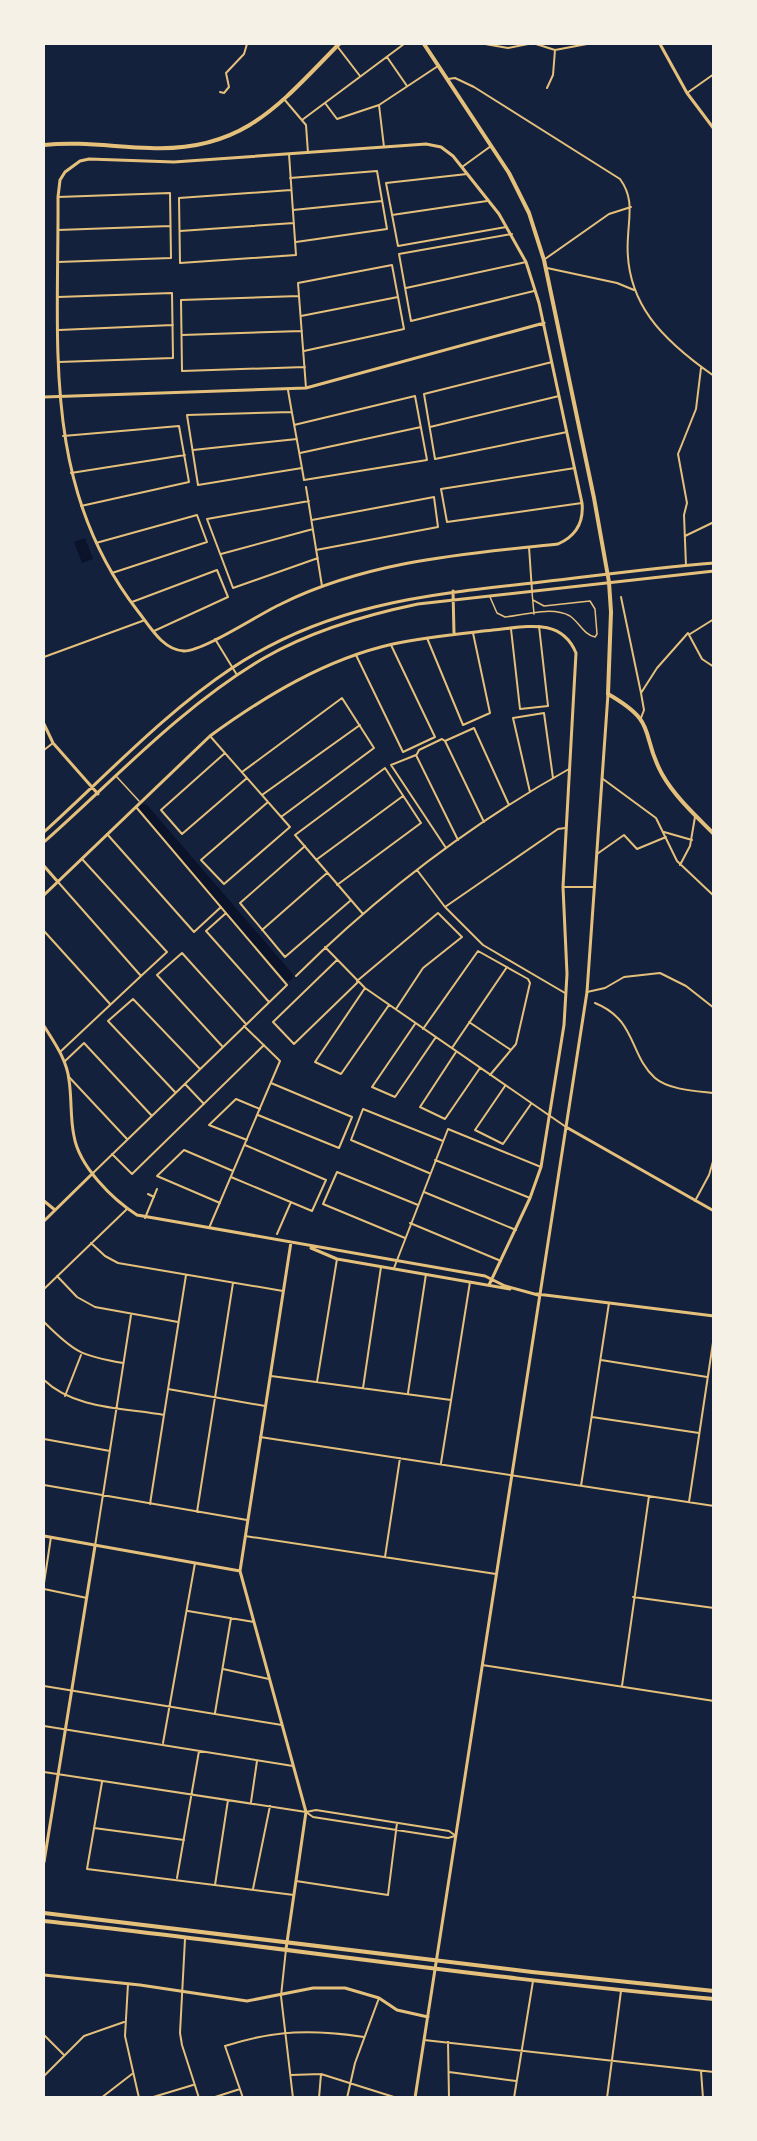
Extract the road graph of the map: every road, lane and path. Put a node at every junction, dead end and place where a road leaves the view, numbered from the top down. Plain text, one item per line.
1 (247, 44) edge
2 (404, 44) edge
3 (424, 44) edge
4 (485, 44) edge
5 (528, 44) edge
6 (536, 44) edge
7 (586, 44) edge
8 (624, 44) edge
9 (666, 44) edge
10 (338, 45) edge
11 (660, 45) edge
12 (555, 50) junction
13 (387, 57) junction
14 (438, 66) junction
15 (714, 74) edge
16 (360, 76) junction
17 (446, 79) junction
18 (407, 86) junction
19 (547, 88) dead end
20 (219, 92) dead end
21 (687, 93) junction
22 (284, 99) junction
23 (325, 103) junction
24 (379, 105) junction
25 (302, 120) junction
26 (714, 129) edge
27 (44, 145) edge
28 (491, 146) junction
29 (384, 147) junction
30 (308, 153) junction
31 (289, 154) junction
32 (462, 167) junction
33 (467, 174) junction
34 (290, 178) junction
35 (291, 190) junction
36 (58, 197) junction
37 (382, 201) junction
38 (489, 201) junction
39 (631, 207) junction
40 (293, 210) junction
41 (392, 215) junction
42 (294, 223) junction
43 (171, 226) junction
44 (507, 226) junction
45 (58, 230) junction
46 (180, 231) junction
47 (512, 234) junction
48 (295, 242) junction
49 (544, 260) junction
50 (58, 262) junction
51 (526, 262) junction
52 (546, 268) junction
53 (405, 288) junction
54 (536, 290) junction
55 (634, 290) junction
56 (300, 296) junction
57 (58, 297) junction
58 (398, 297) junction
59 (301, 316) junction
60 (544, 323) junction
61 (173, 326) junction
62 (58, 330) junction
63 (302, 331) junction
64 (181, 336) junction
65 (304, 351) junction
66 (59, 362) junction
67 (552, 362) junction
68 (305, 367) junction
69 (701, 368) junction
70 (714, 376) edge
71 (306, 388) junction
72 (288, 389) junction
73 (559, 396) junction
74 (59, 397) junction
75 (44, 398) edge
76 (292, 412) junction
77 (294, 425) junction
78 (421, 427) junction
79 (429, 427) junction
80 (567, 432) junction
81 (63, 436) junction
82 (297, 439) junction
83 (193, 450) junction
84 (299, 453) junction
85 (185, 455) junction
86 (302, 468) junction
87 (574, 468) junction
88 (70, 473) junction
89 (306, 487) dead end
90 (309, 501) junction
91 (582, 503) junction
92 (81, 506) junction
93 (312, 520) junction
94 (714, 522) edge
95 (313, 529) junction
96 (685, 536) junction
97 (96, 543) junction
98 (529, 547) junction
99 (316, 550) junction
100 (221, 554) junction
101 (318, 558) junction
102 (714, 564) edge
103 (686, 566) junction
104 (714, 571) edge
105 (112, 573) junction
106 (608, 573) junction
107 (609, 582) junction
108 (532, 583) junction
109 (322, 586) junction
110 (453, 591) junction
111 (532, 591) junction
112 (489, 595) junction
113 (621, 597) dead end
114 (453, 599) junction
115 (533, 600) junction
116 (131, 603) junction
117 (534, 614) junction
118 (714, 619) edge
119 (145, 620) junction
120 (539, 626) junction
121 (511, 628) junction
122 (154, 631) junction
123 (454, 633) junction
124 (473, 633) junction
125 (690, 634) junction
126 (427, 638) junction
127 (215, 639) junction
128 (391, 645) junction
129 (356, 655) junction
130 (44, 657) edge
131 (714, 667) edge
132 (232, 668) junction
133 (237, 675) junction
134 (641, 693) junction
135 (608, 694) junction
136 (641, 718) junction
137 (44, 724) edge
138 (360, 725) junction
139 (210, 736) junction
140 (445, 741) junction
141 (53, 743) junction
142 (44, 750) edge
143 (225, 753) junction
144 (416, 754) junction
145 (568, 769) junction
146 (242, 772) junction
147 (116, 776) junction
148 (247, 778) junction
149 (553, 778) junction
150 (603, 779) junction
151 (92, 788) junction
152 (530, 792) junction
153 (98, 794) junction
154 (262, 795) junction
155 (403, 796) junction
156 (140, 802) junction
157 (268, 802) junction
158 (509, 805) junction
159 (136, 807) junction
160 (695, 814) junction
161 (281, 817) junction
162 (484, 822) junction
163 (565, 828) junction
164 (44, 832) edge
165 (664, 832) junction
166 (107, 834) junction
167 (714, 834) edge
168 (666, 837) junction
169 (458, 840) junction
170 (692, 840) junction
171 (44, 842) edge
172 (304, 846) junction
173 (446, 848) junction
174 (597, 854) junction
175 (82, 859) junction
176 (316, 860) junction
177 (680, 865) junction
178 (44, 866) edge
179 (417, 870) junction
180 (327, 873) junction
181 (58, 882) junction
182 (338, 885) junction
183 (562, 887) junction
184 (595, 887) junction
185 (44, 895) edge
186 (714, 896) edge
187 (350, 900) junction
188 (221, 907) junction
189 (445, 907) junction
190 (226, 913) junction
191 (363, 914) junction
192 (262, 930) junction
193 (44, 931) edge
194 (325, 947) junction
195 (338, 960) junction
196 (507, 968) junction
197 (141, 976) junction
198 (296, 976) dead end
199 (357, 982) junction
200 (365, 988) junction
201 (587, 992) junction
202 (567, 994) junction
203 (269, 1002) junction
204 (596, 1004) dead end
205 (111, 1005) junction
206 (389, 1005) junction
207 (714, 1008) edge
208 (396, 1010) junction
209 (470, 1022) junction
210 (416, 1023) junction
211 (245, 1025) junction
212 (44, 1026) edge
213 (423, 1029) junction
214 (436, 1037) junction
215 (264, 1045) junction
216 (223, 1047) junction
217 (452, 1048) junction
218 (511, 1050) junction
219 (60, 1052) junction
220 (456, 1052) junction
221 (64, 1062) junction
222 (480, 1068) junction
223 (200, 1069) junction
224 (490, 1075) junction
225 (69, 1077) junction
226 (271, 1083) junction
227 (184, 1084) junction
228 (505, 1086) junction
229 (176, 1093) junction
230 (714, 1093) edge
231 (204, 1104) junction
232 (531, 1104) junction
233 (260, 1109) junction
234 (257, 1115) junction
235 (152, 1116) junction
236 (550, 1117) junction
237 (566, 1127) junction
238 (128, 1139) junction
239 (247, 1140) junction
240 (443, 1141) junction
241 (245, 1145) junction
242 (112, 1154) junction
243 (714, 1158) edge
244 (435, 1160) junction
245 (541, 1167) junction
246 (234, 1171) junction
247 (93, 1173) junction
248 (430, 1173) junction
249 (231, 1177) junction
250 (158, 1190) dead end
251 (423, 1192) junction
252 (148, 1194) dead end
253 (154, 1197) junction
254 (530, 1198) junction
255 (44, 1201) edge
256 (695, 1201) junction
257 (291, 1202) junction
258 (220, 1203) junction
259 (418, 1205) junction
260 (127, 1209) junction
261 (55, 1210) junction
262 (714, 1211) edge
263 (145, 1218) junction
264 (44, 1221) edge
265 (411, 1223) junction
266 (209, 1229) junction
267 (516, 1230) junction
268 (277, 1234) dead end
269 (405, 1238) junction
270 (291, 1242) junction
271 (91, 1243) junction
272 (337, 1259) junction
273 (396, 1261) junction
274 (501, 1261) junction
275 (381, 1267) junction
276 (394, 1269) junction
277 (426, 1274) junction
278 (186, 1275) junction
279 (57, 1276) junction
280 (492, 1280) junction
281 (470, 1282) junction
282 (233, 1283) junction
283 (489, 1285) junction
284 (44, 1289) edge
285 (284, 1291) junction
286 (538, 1295) junction
287 (609, 1303) junction
288 (131, 1315) junction
289 (714, 1316) edge
290 (44, 1322) edge
291 (178, 1322) junction
292 (714, 1336) edge
293 (81, 1355) junction
294 (600, 1360) junction
295 (123, 1363) junction
296 (270, 1376) junction
297 (707, 1377) junction
298 (44, 1380) edge
299 (317, 1382) junction
300 (363, 1388) junction
301 (168, 1389) junction
302 (408, 1394) junction
303 (65, 1396) junction
304 (215, 1397) junction
305 (451, 1400) junction
306 (265, 1406) junction
307 (116, 1407) junction
308 (164, 1415) junction
309 (592, 1416) junction
310 (699, 1433) junction
311 (260, 1437) junction
312 (44, 1439) edge
313 (110, 1451) junction
314 (400, 1458) junction
315 (441, 1464) junction
316 (511, 1475) junction
317 (44, 1485) edge
318 (581, 1486) junction
319 (103, 1496) junction
320 (649, 1496) junction
321 (689, 1502) junction
322 (150, 1504) junction
323 (714, 1506) edge
324 (197, 1512) junction
325 (247, 1520) junction
326 (44, 1536) edge
327 (245, 1536) junction
328 (51, 1537) junction
329 (95, 1546) junction
330 (384, 1557) junction
331 (195, 1563) junction
332 (240, 1571) junction
333 (496, 1574) junction
334 (44, 1583) edge
335 (44, 1589) edge
336 (633, 1597) junction
337 (87, 1598) junction
338 (714, 1608) edge
339 (188, 1611) junction
340 (231, 1618) junction
341 (254, 1622) junction
342 (482, 1665) junction
343 (223, 1669) junction
344 (269, 1679) junction
345 (44, 1686) edge
346 (622, 1687) junction
347 (71, 1690) junction
348 (714, 1701) edge
349 (170, 1706) junction
350 (215, 1713) junction
351 (282, 1725) junction
352 (44, 1726) edge
353 (65, 1729) junction
354 (163, 1745) junction
355 (199, 1751) junction
356 (257, 1761) junction
357 (293, 1766) junction
358 (44, 1772) edge
359 (57, 1774) junction
360 (102, 1781) junction
361 (192, 1794) junction
362 (228, 1800) junction
363 (250, 1803) junction
364 (270, 1806) junction
365 (306, 1812) junction
366 (397, 1823) junction
367 (94, 1828) junction
368 (396, 1830) junction
369 (456, 1836) junction
370 (184, 1840) junction
371 (44, 1862) edge
372 (177, 1880) junction
373 (296, 1881) junction
374 (215, 1885) junction
375 (253, 1889) junction
376 (294, 1895) junction
377 (44, 1912) edge
378 (44, 1921) edge
379 (186, 1936) junction
380 (287, 1942) junction
381 (286, 1949) junction
382 (436, 1960) junction
383 (435, 1968) junction
384 (44, 1975) edge
385 (532, 1981) junction
386 (128, 1984) junction
387 (181, 1991) junction
388 (621, 1991) junction
389 (714, 1991) edge
390 (281, 1996) junction
391 (379, 1998) junction
392 (714, 1999) edge
393 (428, 2017) junction
394 (124, 2022) junction
395 (286, 2033) junction
396 (44, 2035) edge
397 (364, 2037) junction
398 (424, 2040) junction
399 (448, 2042) junction
400 (521, 2051) junction
401 (64, 2055) junction
402 (613, 2062) junction
403 (702, 2071) junction
404 (448, 2072) junction
405 (714, 2072) edge
406 (321, 2073) junction
407 (132, 2074) junction
408 (291, 2075) junction
409 (44, 2076) edge
410 (516, 2081) junction
411 (350, 2082) junction
412 (194, 2085) junction
413 (240, 2089) junction
414 (101, 2097) edge
415 (138, 2097) edge
416 (150, 2097) edge
417 (199, 2097) edge
418 (212, 2097) edge
419 (243, 2097) edge
420 (293, 2097) edge
421 (319, 2097) edge
422 (347, 2097) edge
423 (397, 2097) edge
424 (415, 2097) edge
425 (449, 2097) edge
426 (514, 2097) edge
427 (607, 2097) edge
428 (703, 2097) edge

1 - 20 street
2 - 13 street
3 - 14 main road
4 - 5 street
6 - 12 street
7 - 12 street
8 - 11 street
9 - 11 street
10 - 16 street
10 - 22 main road
11 - 21 street
12 - 19 street
13 - 16 street
13 - 18 street
14 - 17 main road
14 - 18 street
15 - 21 street
16 - 23 street
17 - 28 main road
17 - 39 street
18 - 24 street
21 - 26 street
22 - 25 street
22 - 27 main road
23 - 24 street
23 - 25 street
24 - 29 street
25 - 30 street
28 - 32 street
28 - 49 main road
29 - 30 street
29 - 32 street
30 - 31 street
31 - 34 street
31 - 36 street
32 - 33 street
33 - 38 street
33 - 41 street
34 - 35 street
34 - 37 street
35 - 40 street
35 - 46 street
36 - 43 street
36 - 45 street
37 - 40 street
37 - 48 street
38 - 41 street
38 - 44 street
39 - 49 street
39 - 55 street
40 - 42 street
41 - 44 street
42 - 46 street
42 - 48 street
43 - 45 street
43 - 50 street
44 - 47 street
45 - 50 street
46 - 48 street
47 - 51 street
47 - 53 street
49 - 52 main road
50 - 57 street
51 - 53 street
51 - 54 street
52 - 55 street
52 - 106 main road
53 - 54 street
54 - 60 street
55 - 69 street
56 - 58 street
56 - 59 street
56 - 64 street
57 - 61 street
57 - 62 street
58 - 59 street
58 - 65 street
59 - 63 street
60 - 67 street
60 - 71 street
61 - 62 street
61 - 66 street
62 - 66 street
63 - 64 street
63 - 65 street
64 - 68 street
65 - 68 street
66 - 74 street
67 - 73 street
67 - 79 street
68 - 71 street
69 - 70 street
69 - 96 street
71 - 72 street
72 - 74 street
72 - 76 street
73 - 79 street
73 - 80 street
74 - 75 street
74 - 81 street
76 - 77 street
76 - 83 street
77 - 78 street
77 - 82 street
78 - 84 street
78 - 86 street
79 - 80 street
80 - 87 street
81 - 85 street
81 - 88 street
82 - 83 street
82 - 84 street
83 - 86 street
84 - 86 street
85 - 88 street
85 - 92 street
87 - 91 street
87 - 91 street
88 - 92 street
89 - 90 street
90 - 93 street
90 - 100 street
91 - 98 street
92 - 97 street
93 - 95 street
93 - 99 street
94 - 96 street
95 - 99 street
95 - 100 street
96 - 103 street
97 - 105 street
97 - 105 street
98 - 108 street
98 - 109 street
99 - 101 street
100 - 101 street
101 - 109 street
102 - 103 street
103 - 106 street
104 - 107 street
105 - 116 street
106 - 107 main road
106 - 108 street
107 - 111 street
107 - 135 main road
108 - 110 street
108 - 111 street
109 - 127 street
110 - 114 street
110 - 132 street
111 - 112 street
111 - 115 street
112 - 114 street
112 - 117 street
113 - 134 street
114 - 123 street
114 - 133 street
115 - 117 street
115 - 117 street
116 - 119 street
116 - 122 street
118 - 125 street
119 - 122 street
119 - 130 street
120 - 121 street
120 - 121 street
120 - 145 street
121 - 124 street
122 - 127 street
123 - 124 street
123 - 126 street
124 - 126 street
125 - 131 street
125 - 134 street
126 - 128 street
127 - 132 street
128 - 129 street
128 - 129 street
129 - 139 street
132 - 133 street
132 - 151 street
133 - 147 street
134 - 136 street
135 - 136 main road
135 - 150 street
136 - 160 main road
137 - 141 street
138 - 146 street
138 - 154 street
138 - 161 street
139 - 143 street
139 - 156 street
140 - 144 street
140 - 158 street
140 - 162 street
141 - 142 street
141 - 151 street
143 - 146 street
143 - 148 street
144 - 169 street
144 - 173 street
145 - 149 street
145 - 163 street
146 - 148 street
147 - 153 street
147 - 156 street
148 - 154 street
149 - 152 street
149 - 152 street
150 - 165 street
150 - 174 street
151 - 153 street
151 - 164 street
152 - 158 street
153 - 171 street
154 - 157 street
155 - 172 street
155 - 176 street
155 - 182 street
156 - 159 street
157 - 161 street
157 - 161 street
158 - 162 street
159 - 166 street
159 - 188 street
160 - 167 main road
160 - 170 street
162 - 169 street
163 - 183 street
163 - 189 street
165 - 168 street
165 - 170 street
166 - 175 street
166 - 188 street
168 - 174 street
168 - 177 street
169 - 173 street
170 - 177 street
172 - 176 street
172 - 192 street
173 - 179 street
174 - 184 street
175 - 181 street
175 - 197 street
176 - 180 street
177 - 186 street
178 - 181 street
179 - 189 street
179 - 191 street
180 - 182 street
180 - 192 street
181 - 185 street
181 - 197 street
182 - 187 street
183 - 184 street
183 - 202 street
184 - 201 street
187 - 191 street
187 - 192 street
188 - 190 street
189 - 202 street
190 - 203 street
190 - 203 street
191 - 194 street
193 - 205 street
194 - 195 street
194 - 198 street
195 - 199 street
195 - 199 street
196 - 209 street
196 - 213 street
196 - 218 street
197 - 205 street
199 - 200 street
199 - 208 street
200 - 206 street
200 - 206 street
201 - 207 street
201 - 237 street
202 - 236 street
203 - 211 street
204 - 230 street
205 - 219 street
206 - 208 street
208 - 210 street
209 - 217 street
209 - 218 street
210 - 213 street
210 - 214 street
211 - 215 street
211 - 216 street
211 - 216 street
212 - 219 street
213 - 214 street
214 - 217 street
215 - 226 street
215 - 231 street
216 - 223 street
217 - 220 street
218 - 224 street
219 - 221 street
220 - 222 street
220 - 222 street
221 - 225 street
221 - 235 street
222 - 224 street
223 - 227 street
223 - 229 street
224 - 228 street
225 - 238 street
225 - 247 street
226 - 233 street
226 - 234 street
227 - 229 street
227 - 231 street
228 - 232 street
228 - 232 street
229 - 235 street
231 - 242 street
232 - 236 street
233 - 234 street
233 - 239 street
234 - 239 street
235 - 238 street
236 - 237 street
236 - 245 street
237 - 256 street
237 - 286 street
238 - 242 street
239 - 241 street
240 - 244 street
240 - 245 street
240 - 248 street
241 - 246 street
241 - 257 street
242 - 247 street
243 - 256 street
244 - 248 street
244 - 254 street
245 - 254 street
246 - 249 street
246 - 258 street
247 - 260 street
247 - 261 street
248 - 251 street
249 - 257 street
249 - 258 street
250 - 253 street
251 - 259 street
251 - 267 street
252 - 253 street
253 - 263 street
254 - 267 street
255 - 261 street
256 - 262 street
257 - 268 street
258 - 266 street
259 - 265 street
259 - 269 street
260 - 263 street
260 - 271 street
261 - 264 street
263 - 266 street
265 - 269 street
265 - 274 street
266 - 270 street
267 - 274 street
269 - 273 street
270 - 272 street
270 - 273 street
270 - 285 street
271 - 278 street
271 - 279 street
272 - 275 street
272 - 299 street
273 - 276 street
273 - 280 street
274 - 280 street
275 - 276 street
275 - 300 street
276 - 277 street
277 - 281 street
277 - 302 street
278 - 282 street
278 - 291 street
279 - 284 street
279 - 288 street
280 - 283 street
280 - 286 street
281 - 283 street
281 - 305 street
282 - 285 street
282 - 304 street
283 - 286 street
285 - 296 street
286 - 287 street
286 - 316 street
287 - 289 street
287 - 294 street
288 - 291 street
288 - 295 street
290 - 293 street
291 - 301 street
292 - 297 street
293 - 295 street
293 - 303 street
294 - 297 street
294 - 309 street
295 - 307 street
296 - 299 street
296 - 306 street
297 - 310 street
298 - 303 street
299 - 300 street
300 - 302 street
301 - 304 street
301 - 308 street
302 - 305 street
303 - 307 street
304 - 306 street
304 - 324 street
305 - 315 street
306 - 311 street
307 - 308 street
307 - 313 street
308 - 322 street
309 - 310 street
309 - 318 street
310 - 321 street
311 - 314 street
311 - 325 street
312 - 313 street
313 - 319 street
314 - 315 street
314 - 330 street
315 - 316 street
316 - 318 street
316 - 333 street
317 - 319 street
318 - 320 street
319 - 322 street
319 - 329 street
320 - 321 street
320 - 336 street
321 - 323 street
322 - 324 street
324 - 325 street
325 - 327 street
326 - 328 street
327 - 330 street
327 - 332 street
328 - 329 street
328 - 334 street
329 - 331 street
329 - 337 street
330 - 333 street
331 - 332 street
331 - 339 street
332 - 341 street
333 - 342 street
335 - 337 street
336 - 338 street
336 - 346 street
337 - 347 street
339 - 340 street
339 - 349 street
340 - 341 street
340 - 343 street
341 - 344 street
342 - 346 street
342 - 369 street
343 - 344 street
343 - 350 street
344 - 351 street
345 - 347 street
346 - 348 street
347 - 349 street
347 - 353 street
349 - 350 street
349 - 354 street
350 - 351 street
351 - 357 street
352 - 353 street
353 - 354 street
353 - 359 street
354 - 355 street
355 - 356 street
355 - 361 street
356 - 357 street
356 - 363 street
357 - 365 street
358 - 359 street
359 - 360 street
359 - 371 street
360 - 361 street
360 - 367 street
361 - 362 street
361 - 370 street
362 - 363 street
362 - 374 street
363 - 364 street
364 - 365 street
364 - 375 street
365 - 366 street
365 - 368 street
365 - 373 street
366 - 368 street
366 - 369 street
367 - 370 street
367 - 372 street
368 - 369 street
368 - 373 street
369 - 382 street
370 - 372 street
372 - 374 street
373 - 376 street
374 - 375 street
375 - 376 street
376 - 380 street
377 - 380 main road
378 - 379 main road
379 - 381 main road
379 - 387 street
380 - 381 street
380 - 382 main road
381 - 383 main road
381 - 390 street
382 - 383 street
382 - 389 main road
383 - 385 main road
383 - 393 street
384 - 386 street
385 - 388 main road
385 - 400 street
386 - 387 street
386 - 394 street
387 - 390 street
387 - 412 street
388 - 392 main road
388 - 402 street
390 - 391 street
390 - 395 street
391 - 393 street
391 - 397 street
393 - 398 street
394 - 401 street
394 - 407 street
395 - 397 street
395 - 408 street
395 - 413 street
396 - 401 street
397 - 411 street
398 - 399 street
398 - 424 street
399 - 400 street
399 - 404 street
400 - 402 street
400 - 410 street
401 - 409 street
402 - 403 street
402 - 427 street
403 - 405 street
403 - 428 street
404 - 410 street
404 - 425 street
406 - 408 street
406 - 411 street
406 - 421 street
407 - 414 street
407 - 415 street
408 - 420 street
410 - 426 street
411 - 422 street
411 - 423 street
412 - 416 street
412 - 417 street
413 - 418 street
413 - 419 street

